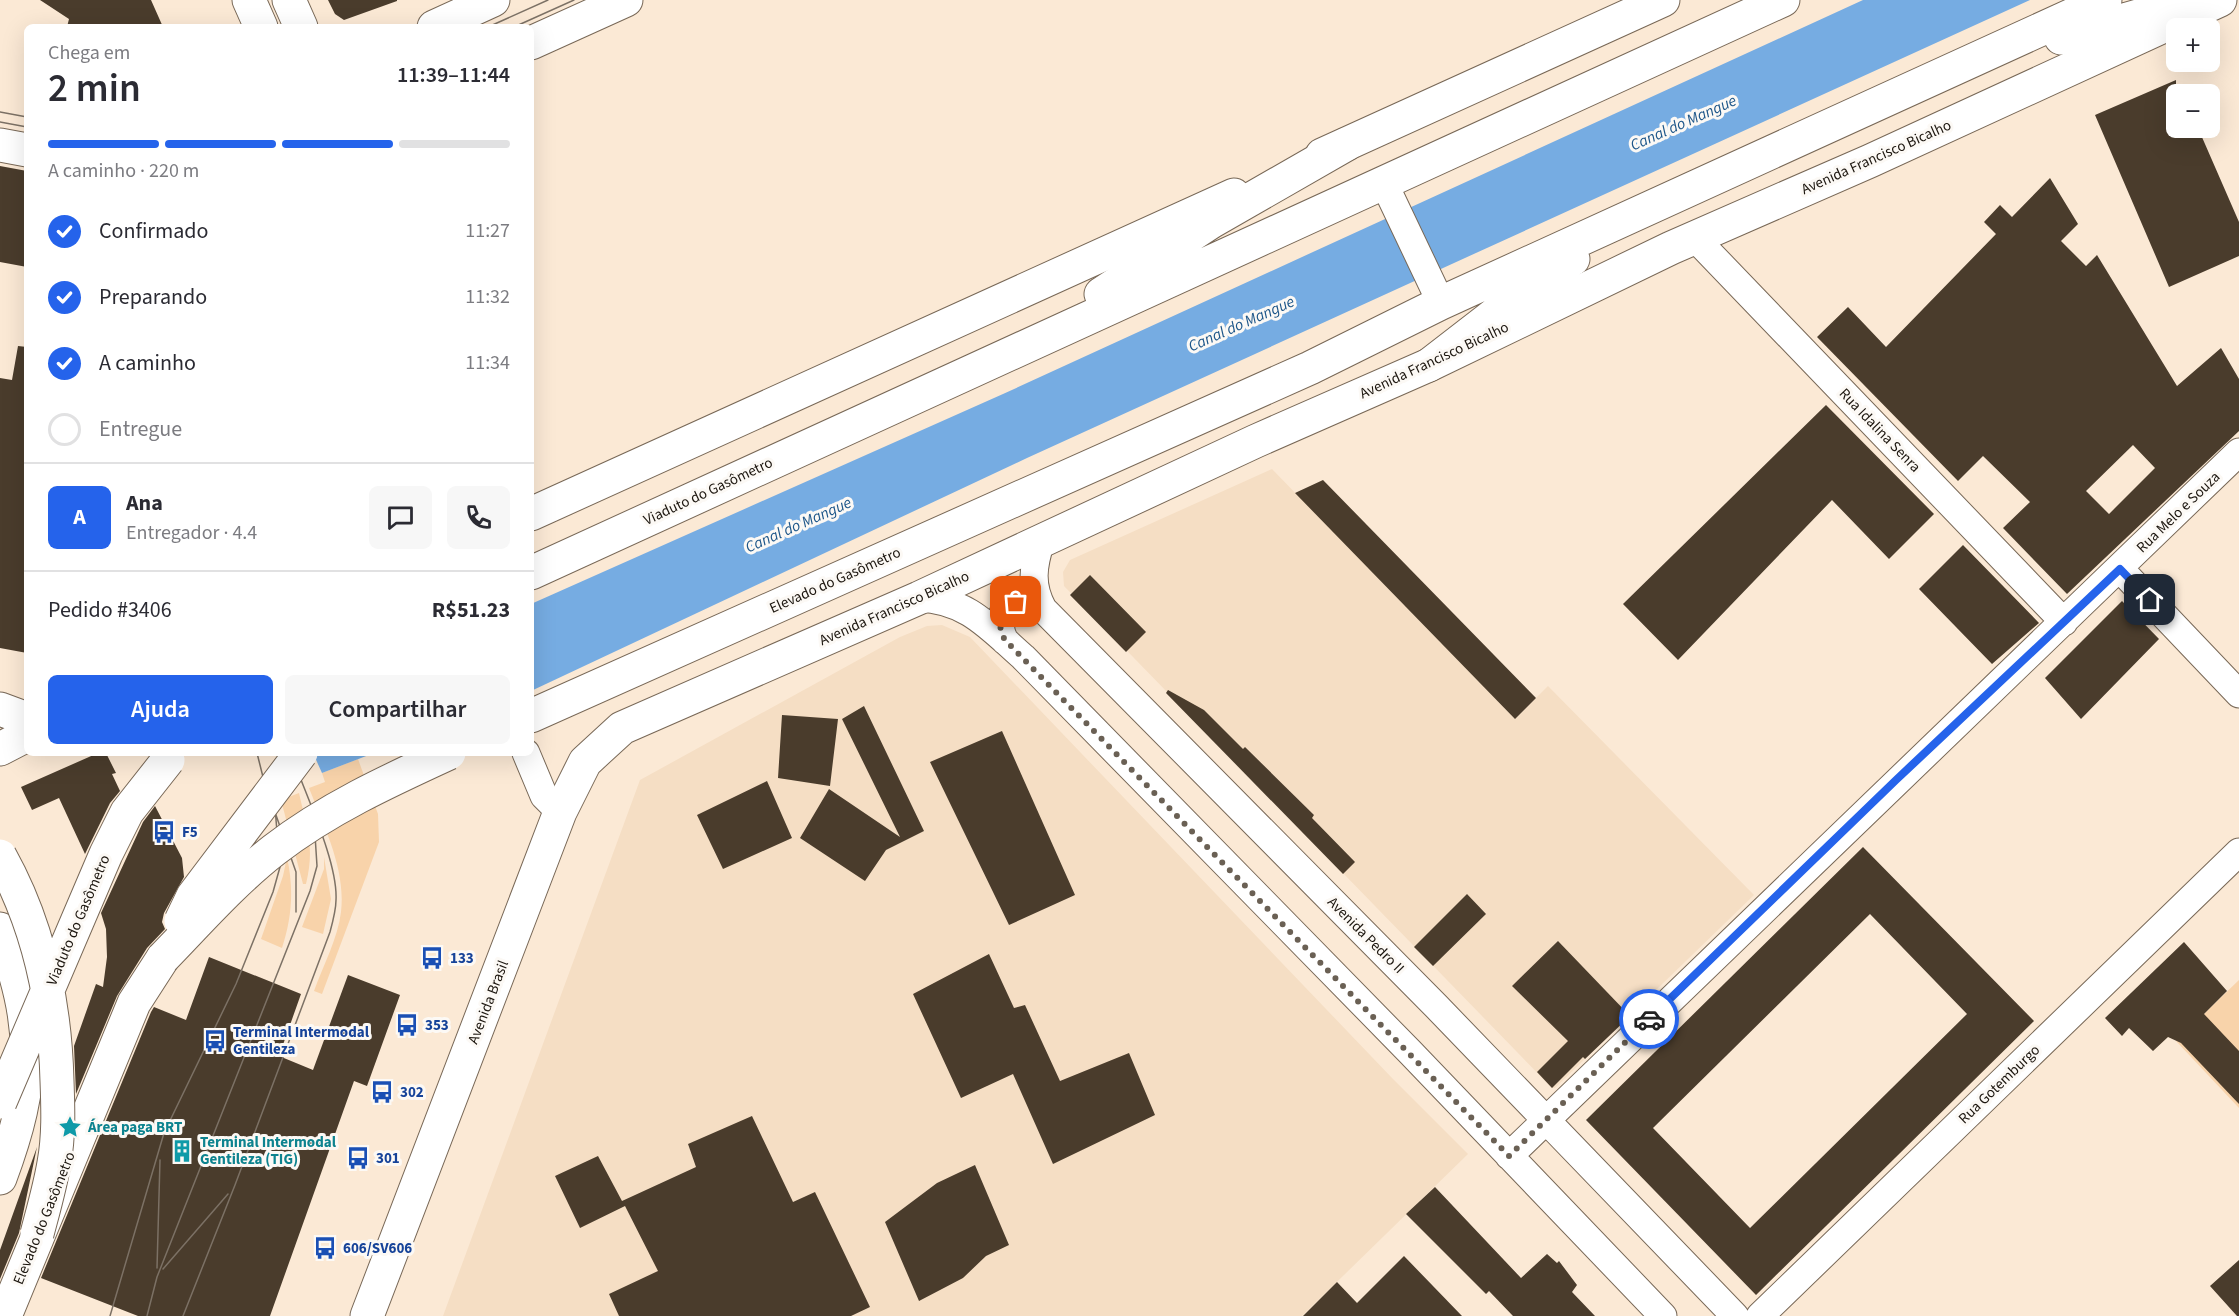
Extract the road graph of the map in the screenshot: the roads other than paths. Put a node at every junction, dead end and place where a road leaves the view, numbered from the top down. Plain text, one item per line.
1 (249, 0) edge
2 (289, 0) edge
3 (493, 0) edge
4 (626, 0) edge
5 (1663, 0) edge
6 (1782, 0) edge
7 (2105, 0) edge
8 (2194, 0) edge
9 (2220, 0) edge
10 (260, 24) edge
11 (300, 24) edge
12 (441, 24) edge
13 (534, 42) edge
14 (1953, 69) junction
15 (1347, 144) junction
16 (0, 145) edge
17 (24, 149) edge
18 (1391, 197) junction
19 (1646, 209) junction
20 (1695, 238) junction
21 (1435, 290) junction
22 (1039, 340) junction
23 (1429, 365) junction
24 (2239, 452) edge
25 (538, 507) edge
26 (1041, 542) junction
27 (2120, 569) junction
28 (534, 572) edge
29 (919, 598) junction
30 (1043, 609) junction
31 (2064, 622) junction
32 (1005, 640) junction
33 (2239, 694) edge
34 (0, 709) edge
35 (534, 715) edge
36 (647, 717) joint
37 (24, 718) edge
38 (24, 737) edge
39 (0, 749) edge
40 (172, 756) edge
41 (299, 756) edge
42 (443, 756) edge
43 (527, 756) edge
44 (560, 812) junction
45 (2239, 852) edge
46 (0, 856) edge
47 (0, 929) edge
48 (163, 958) junction
49 (0, 1102) edge
50 (1545, 1119) junction
51 (1509, 1156) junction
52 (0, 1178) edge
53 (37, 1234) junction
54 (4, 1316) edge
55 (367, 1316) edge
56 (1663, 1316) edge
57 (1736, 1316) edge
58 (1760, 1316) edge

1 - 10 main road
2 - 11 main road
3 - 12 main road
4 - 13 main road
5 - 15 main road
6 - 18 main road
7 - 14 main road
8 - 14 main road
9 - 20 main road, Avenida Francisco Bicalho
14 - 19 main road
15 - 22 main road
15 - 25 main road
16 - 17 main road
18 - 21 street
18 - 22 main road
19 - 21 main road
19 - 23 main road
20 - 23 main road, Avenida Francisco Bicalho
20 - 31 street, Rua Idalina Senra
21 - 35 main road, Elevado do Gasômetro
22 - 28 main road, Viaduto do Gasômetro
23 - 26 main road, Avenida Francisco Bicalho
24 - 27 street, Rua Melo e Souza
26 - 29 main road, Avenida Francisco Bicalho
26 - 30 street, Avenida Pedro II
27 - 31 street, Rua Melo e Souza
27 - 33 street
29 - 32 street
29 - 36 main road, Avenida Francisco Bicalho
30 - 32 street
30 - 50 street, Avenida Pedro II
31 - 50 street, Rua Melo e Souza
32 - 51 street
34 - 37 main road
36 - 44 main road, Avenida Brasil
38 - 39 main road
40 - 49 main road, Viaduto do Gasômetro, bridge
41 - 48 main road, Elevado do Gasômetro, bridge
42 - 48 main road, Elevado do Gasômetro, bridge
43 - 44 street
44 - 55 main road, Avenida Brasil
45 - 58 street, Rua Gotemburgo
46 - 53 main road, bridge
47 - 52 main road
48 - 53 main road, Elevado do Gasômetro, bridge
50 - 51 street, Rua Melo e Souza
50 - 57 street, Avenida Pedro II
51 - 56 street
53 - 54 main road, Elevado do Gasômetro

